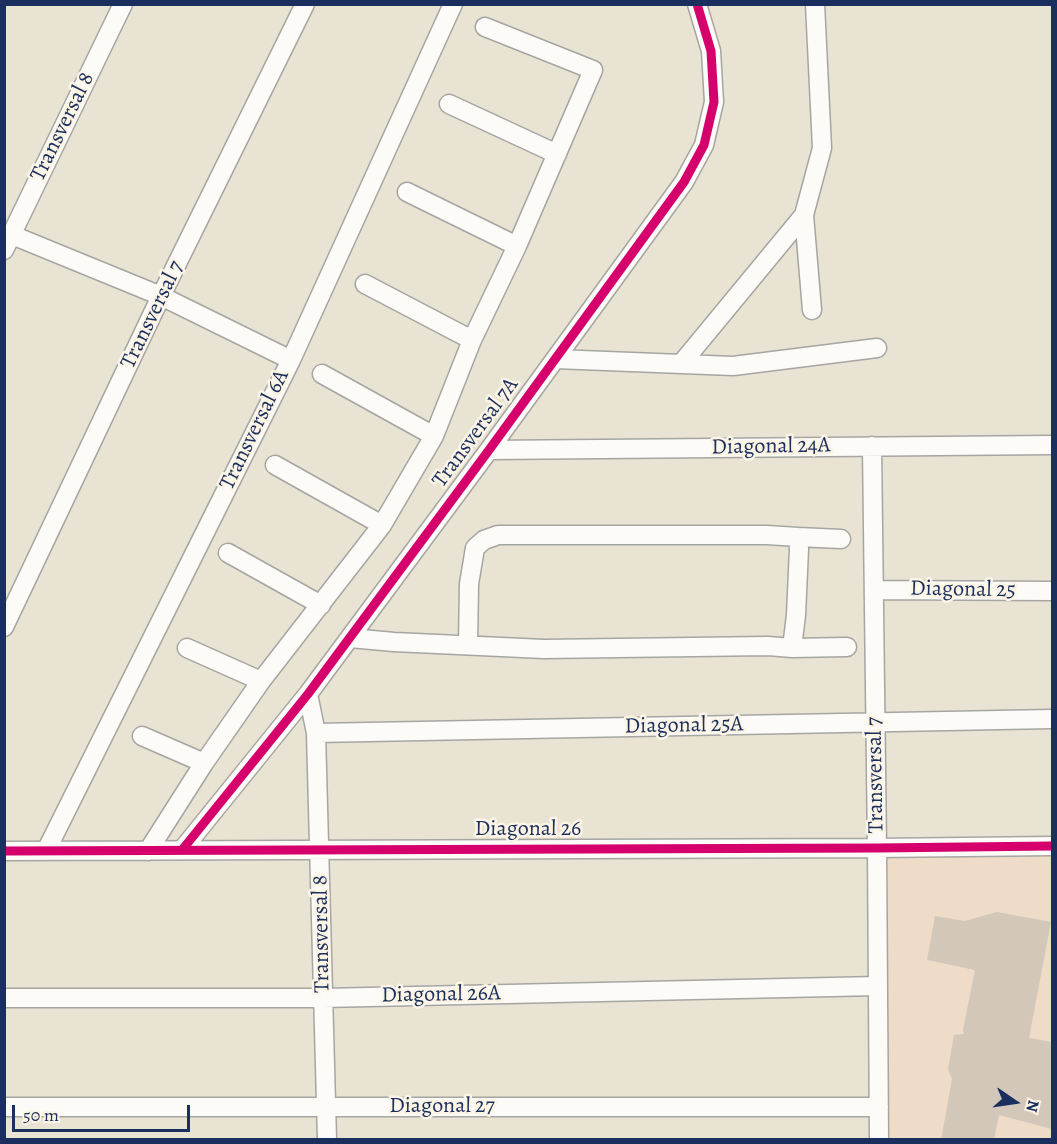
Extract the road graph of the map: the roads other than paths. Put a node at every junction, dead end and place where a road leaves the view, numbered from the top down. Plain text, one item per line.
1 (123, 4) edge
2 (305, 4) edge
3 (453, 4) edge
4 (697, 4) edge
5 (814, 4) edge
6 (485, 27) dead end
7 (449, 104) dead end
8 (557, 154) junction
9 (407, 192) dead end
10 (804, 215) junction
11 (8, 243) edge
12 (517, 246) junction
13 (365, 284) dead end
14 (161, 296) junction
15 (812, 310) dead end
16 (472, 340) junction
17 (878, 348) dead end
18 (555, 359) junction
19 (291, 360) junction
20 (681, 364) junction
21 (322, 374) dead end
22 (434, 436) junction
23 (1053, 445) edge
24 (872, 446) junction
25 (489, 450) junction
26 (275, 465) dead end
27 (382, 525) junction
28 (798, 537) junction
29 (841, 539) dead end
30 (228, 553) dead end
31 (874, 590) junction
32 (1053, 591) edge
33 (321, 605) junction
34 (4, 627) edge
35 (350, 638) junction
36 (468, 645) junction
37 (847, 647) dead end
38 (187, 648) dead end
39 (792, 648) junction
40 (261, 681) junction
41 (308, 694) junction
42 (1053, 719) edge
43 (875, 722) junction
44 (316, 733) junction
45 (142, 736) dead end
46 (204, 763) junction
47 (1053, 846) edge
48 (877, 848) junction
49 (182, 850) junction
50 (320, 850) junction
51 (4, 851) edge
52 (46, 851) junction
53 (148, 851) junction
54 (878, 986) junction
55 (4, 998) edge
56 (323, 998) junction
57 (326, 1106) junction
58 (4, 1107) edge
59 (879, 1107) junction
60 (327, 1140) edge
61 (879, 1140) edge

1 - 11 street, Transversal 8
2 - 14 street, Transversal 7
3 - 19 street, Transversal 6A
4 - 18 street, Transversal 7A
5 - 10 street
6 - 8 street
7 - 8 street
8 - 12 street
9 - 12 street
10 - 15 street
10 - 20 street
11 - 14 street
12 - 16 street
13 - 16 street
14 - 19 street
14 - 34 street, Transversal 7
16 - 22 street
17 - 20 street
18 - 20 street
18 - 25 street, Transversal 7A
19 - 52 street, Transversal 6A
21 - 22 street
22 - 27 street
23 - 24 street, Diagonal 24A
24 - 25 street, Diagonal 24A
24 - 31 street, Transversal 7
25 - 35 street, Transversal 7A
26 - 27 street
27 - 33 street
28 - 29 street
28 - 36 street
28 - 39 street
30 - 33 street
31 - 32 street, Diagonal 25
31 - 43 street, Transversal 7
33 - 40 street
35 - 36 street
35 - 41 street, Transversal 7A
36 - 39 street
37 - 39 street
38 - 40 street
40 - 46 street
41 - 44 street, Transversal 8
41 - 49 street, Transversal 7A
42 - 43 street, Diagonal 25A
43 - 44 street, Diagonal 25A
43 - 48 street, Transversal 7
44 - 50 street, Transversal 8
45 - 46 street
46 - 53 street
47 - 48 street, Diagonal 26
48 - 50 street, Diagonal 26
48 - 54 street, Transversal 7
49 - 50 street, Diagonal 26
49 - 53 street, Diagonal 26
50 - 56 street, Transversal 8
51 - 52 street, Diagonal 26
52 - 53 street, Diagonal 26
54 - 56 street, Diagonal 26A
54 - 59 street, Transversal 7
55 - 56 street, Diagonal 26A
56 - 57 street, Transversal 8
57 - 58 street, Diagonal 27
57 - 59 street, Diagonal 27
57 - 60 street, Transversal 8
59 - 61 street, Transversal 7

